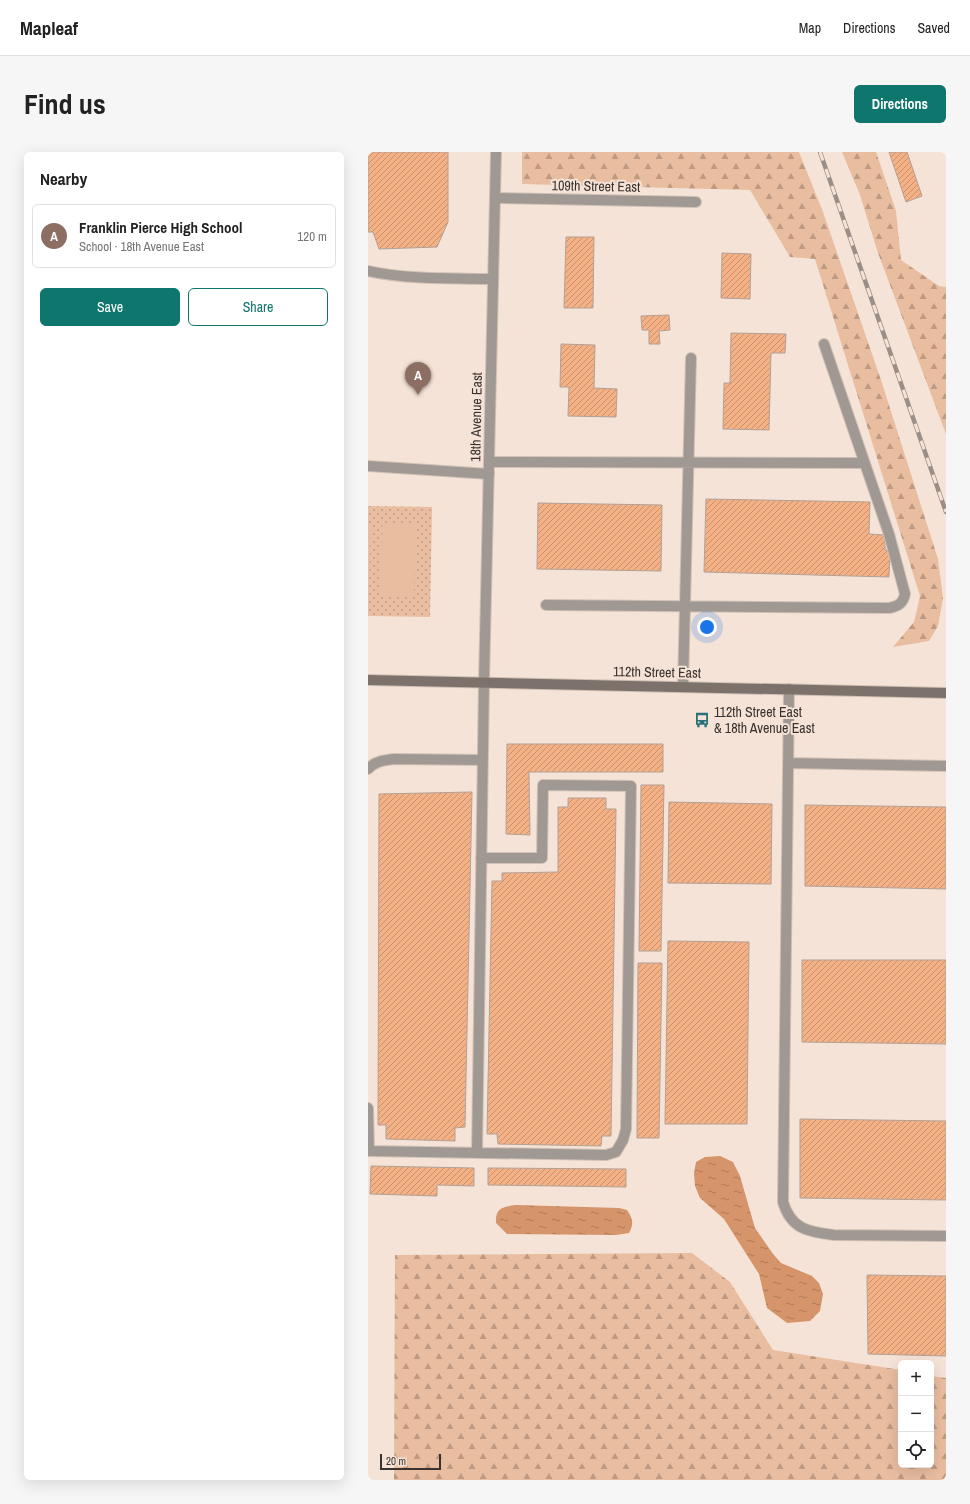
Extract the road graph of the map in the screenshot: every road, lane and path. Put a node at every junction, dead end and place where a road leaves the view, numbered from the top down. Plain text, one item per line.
1 (496, 152) edge
2 (495, 198) junction
3 (696, 202) dead end
4 (368, 271) edge
5 (493, 278) junction
6 (824, 344) dead end
7 (691, 358) dead end
8 (489, 462) junction
9 (688, 462) junction
10 (864, 463) junction
11 (368, 466) edge
12 (489, 474) junction
13 (546, 605) dead end
14 (685, 607) junction
15 (368, 680) edge
16 (484, 682) junction
17 (683, 687) junction
18 (789, 689) junction
19 (946, 693) edge
20 (483, 760) junction
21 (788, 763) junction
22 (946, 766) edge
23 (368, 769) edge
24 (482, 858) junction
25 (368, 1108) edge
26 (477, 1153) junction
27 (946, 1236) edge

1 - 2 street, 18th Avenue East
2 - 3 street, 109th Street East
2 - 5 street, 18th Avenue East
4 - 5 street
5 - 8 street, 18th Avenue East
6 - 10 street
7 - 9 street
8 - 9 street
8 - 12 street, 18th Avenue East
9 - 10 street
9 - 14 street
10 - 14 street
11 - 12 street
12 - 16 street, 18th Avenue East
13 - 14 street
14 - 17 street
15 - 16 main road, 112th Street East
16 - 17 main road, 112th Street East
16 - 20 street, 18th Avenue East
17 - 18 main road, 112th Street East
18 - 19 main road, 112th Street East
18 - 21 street
20 - 23 street
20 - 24 street, 18th Avenue East
21 - 22 street
21 - 27 street
24 - 26 street, 18th Avenue East
24 - 26 street
25 - 26 street

